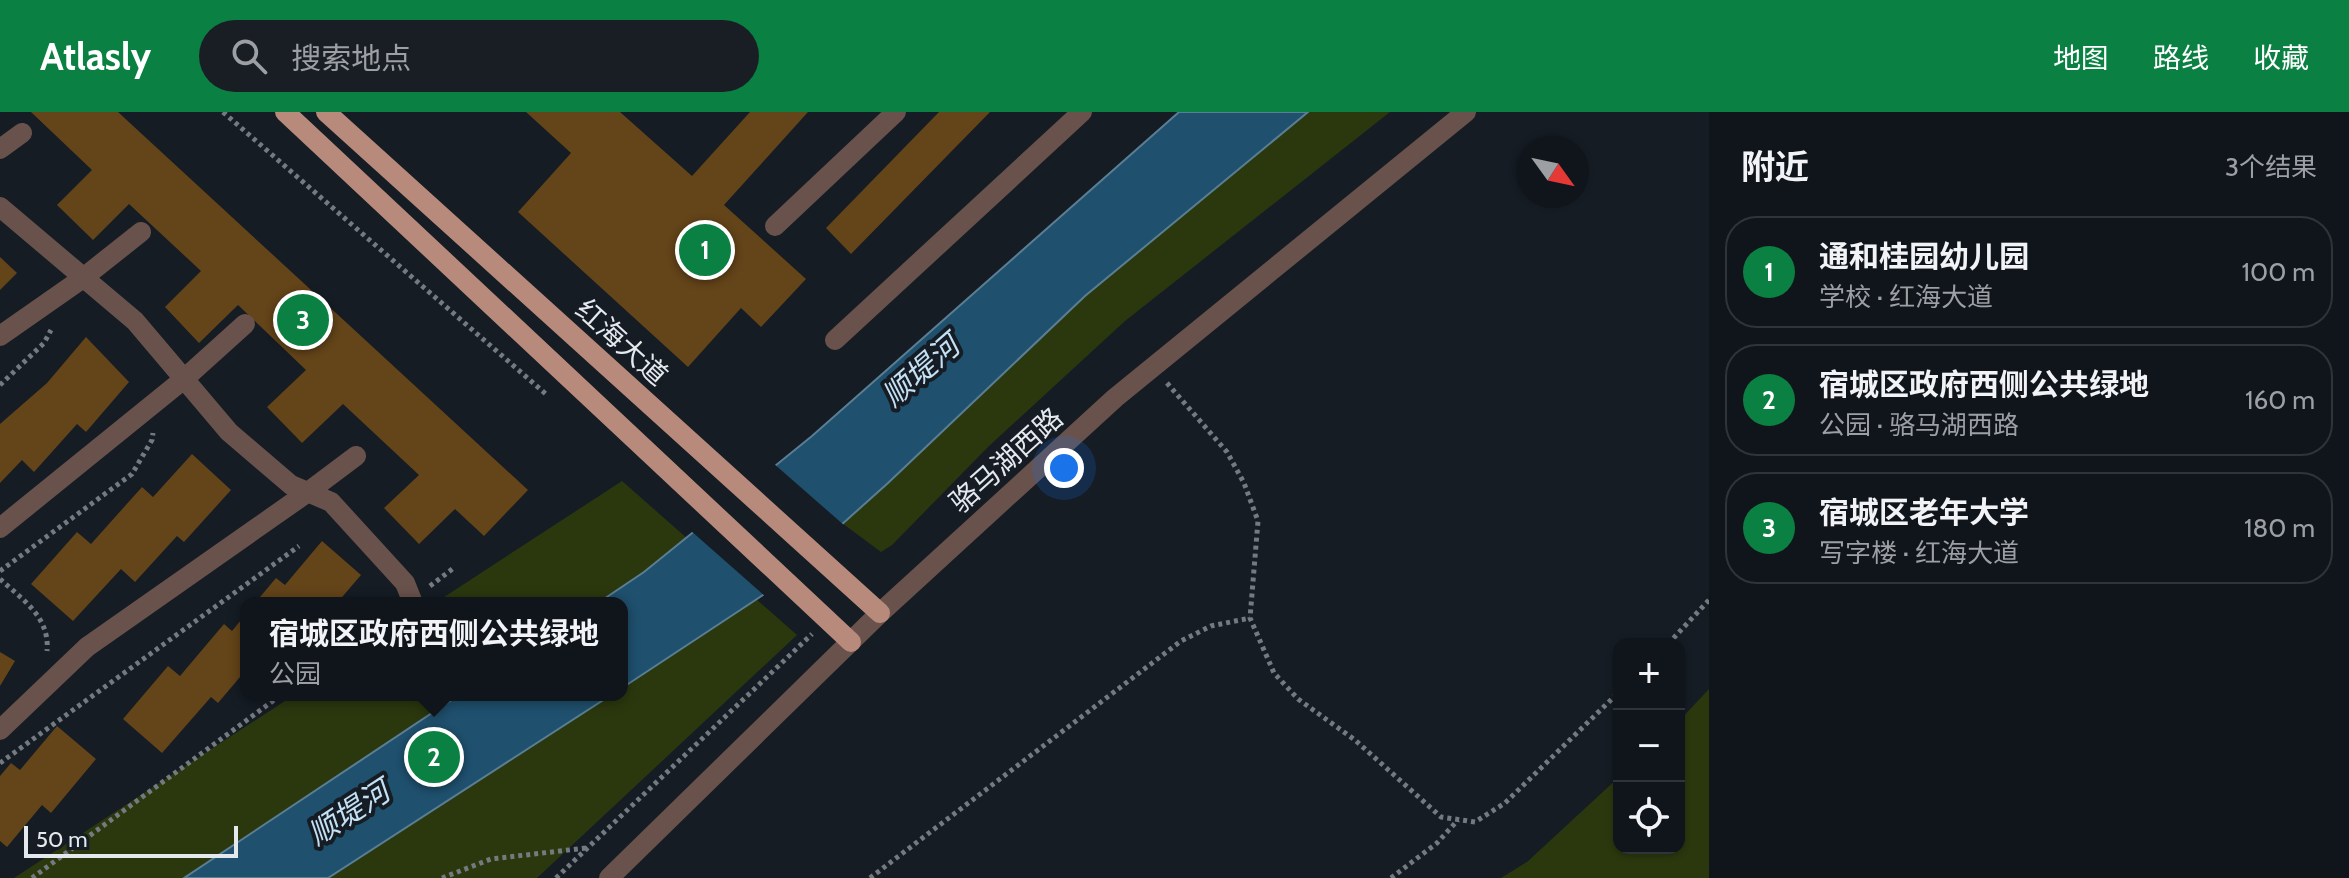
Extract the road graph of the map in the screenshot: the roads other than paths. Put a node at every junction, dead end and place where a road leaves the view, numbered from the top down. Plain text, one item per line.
1 (285, 112) edge
2 (326, 112) edge
3 (896, 112) edge
4 (1082, 112) edge
5 (1466, 112) edge
6 (22, 133) dead end
7 (0, 149) edge
8 (0, 207) edge
9 (775, 226) dead end
10 (141, 232) dead end
11 (83, 278) junction
12 (245, 324) dead end
13 (0, 336) edge
14 (835, 340) dead end
15 (184, 379) junction
16 (356, 456) dead end
17 (308, 492) junction
18 (0, 528) edge
19 (411, 597) edge
20 (880, 613) junction
21 (851, 642) junction
22 (0, 730) edge
23 (609, 878) edge

1 - 21 main road
2 - 20 main road, 红海大道
3 - 9 street
4 - 14 street
5 - 20 street, 骆马湖西路
6 - 7 street
8 - 11 street
10 - 11 street
11 - 13 street
11 - 15 street
12 - 15 street
15 - 17 street
15 - 18 street
16 - 17 street
17 - 19 street
17 - 22 street
20 - 21 street, 骆马湖西路
21 - 23 street, 骆马湖西路

